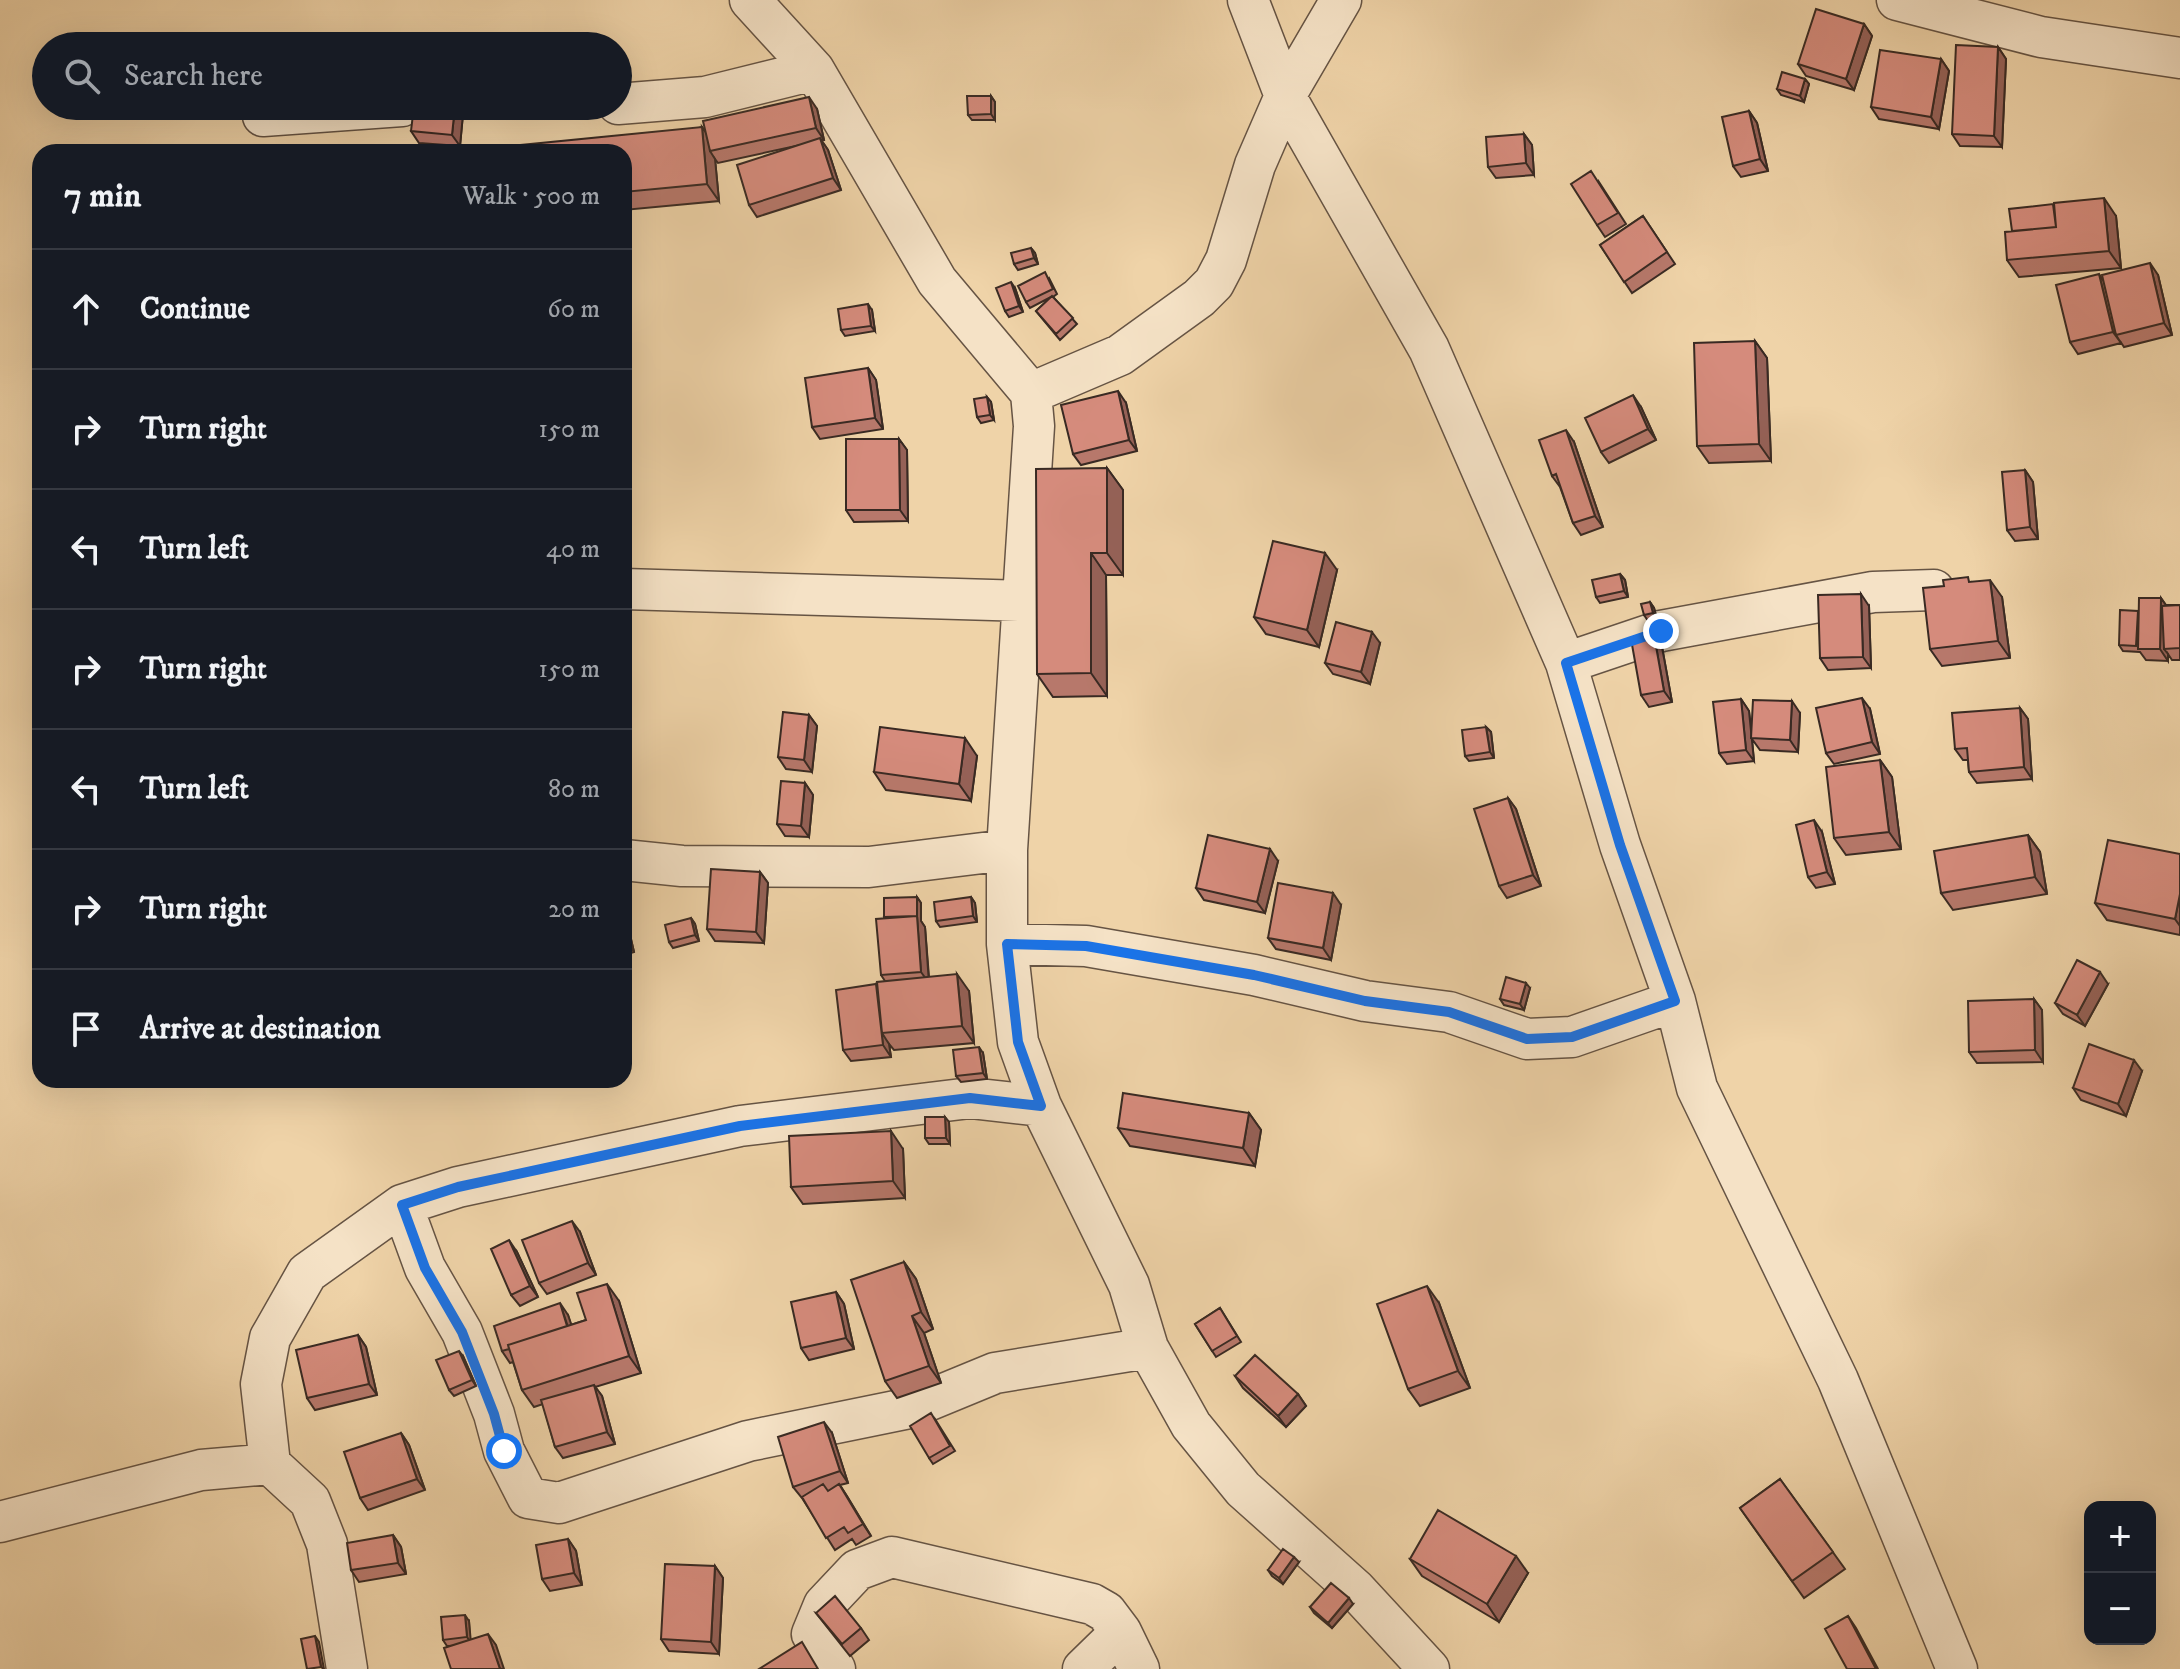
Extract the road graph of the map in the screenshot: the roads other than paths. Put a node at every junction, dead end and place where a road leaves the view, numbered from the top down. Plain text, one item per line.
1 (750, 0) edge
2 (1248, 0) edge
3 (1341, 0) edge
4 (1897, 0) edge
5 (2180, 58) edge
6 (814, 70) junction
7 (1285, 96) junction
8 (632, 103) edge
9 (1031, 393) junction
10 (632, 589) edge
11 (1934, 590) edge
12 (1023, 601) junction
13 (1566, 663) junction
14 (1007, 850) junction
15 (632, 861) edge
16 (1007, 944) junction
17 (1675, 1001) junction
18 (1041, 1106) junction
19 (402, 1205) junction
20 (1148, 1348) junction
21 (270, 1464) junction
22 (0, 1522) edge
23 (1121, 1632) junction
24 (347, 1669) edge
25 (835, 1669) edge
26 (1083, 1669) edge
27 (1139, 1669) edge
28 (1429, 1669) edge
29 (1957, 1669) edge

1 - 6 street
2 - 7 street
3 - 7 street
4 - 5 street
6 - 8 street
6 - 9 street
7 - 9 street
7 - 13 street
9 - 12 street
10 - 12 street
11 - 13 street
12 - 14 street
13 - 17 street
14 - 15 street
14 - 16 street
16 - 17 street
16 - 18 street
17 - 29 street
18 - 19 street
18 - 20 street
19 - 20 street
19 - 21 street
20 - 28 street
21 - 22 street
21 - 24 street
23 - 25 street
23 - 26 street
23 - 27 street

